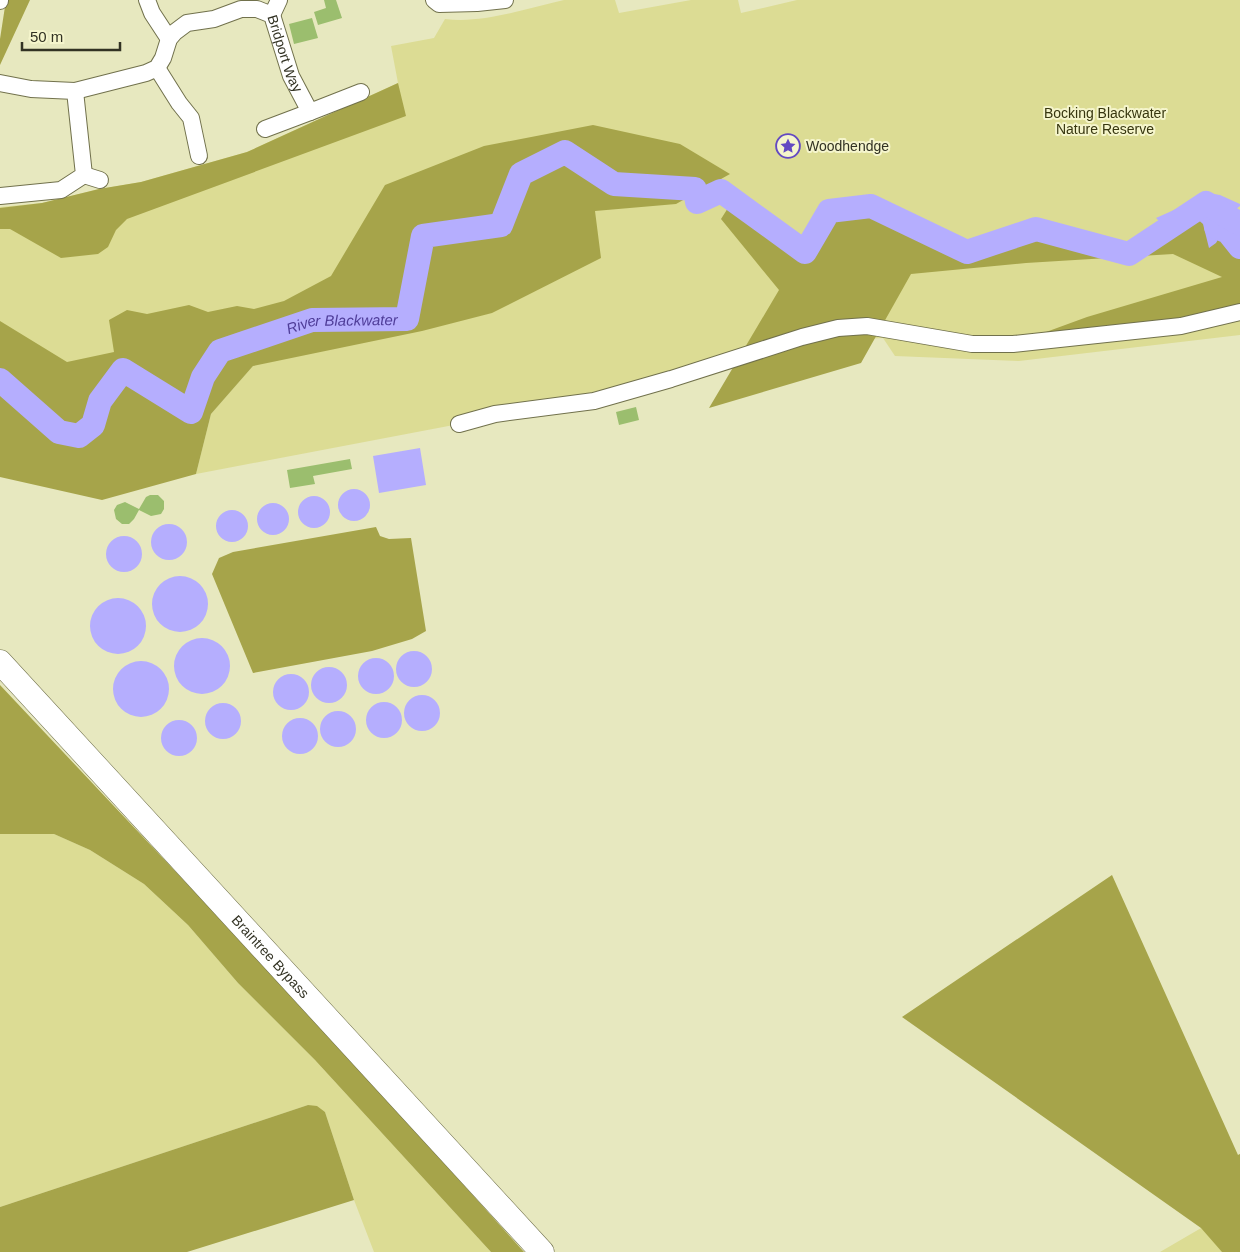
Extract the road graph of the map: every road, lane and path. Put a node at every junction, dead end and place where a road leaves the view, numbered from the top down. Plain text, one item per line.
1 (147, 0) edge
2 (279, 0) edge
3 (434, 0) edge
4 (505, 0) edge
5 (272, 15) junction
6 (169, 39) junction
7 (157, 68) junction
8 (0, 83) edge
9 (75, 91) junction
10 (361, 92) dead end
11 (310, 112) junction
12 (265, 129) dead end
13 (199, 156) dead end
14 (84, 175) junction
15 (100, 180) dead end
16 (0, 196) edge
17 (1240, 312) edge
18 (460, 424) dead end
19 (0, 662) edge
20 (542, 1252) edge

1 - 6 street
2 - 5 street
3 - 4 street
5 - 6 street, Bridport Way
5 - 11 street, Bridport Way
6 - 7 street, Bridport Way
7 - 9 street
7 - 13 street
8 - 9 street
9 - 14 street
10 - 11 street
11 - 12 street
14 - 15 street
14 - 16 street
17 - 18 street
19 - 20 highway, Braintree Bypass

